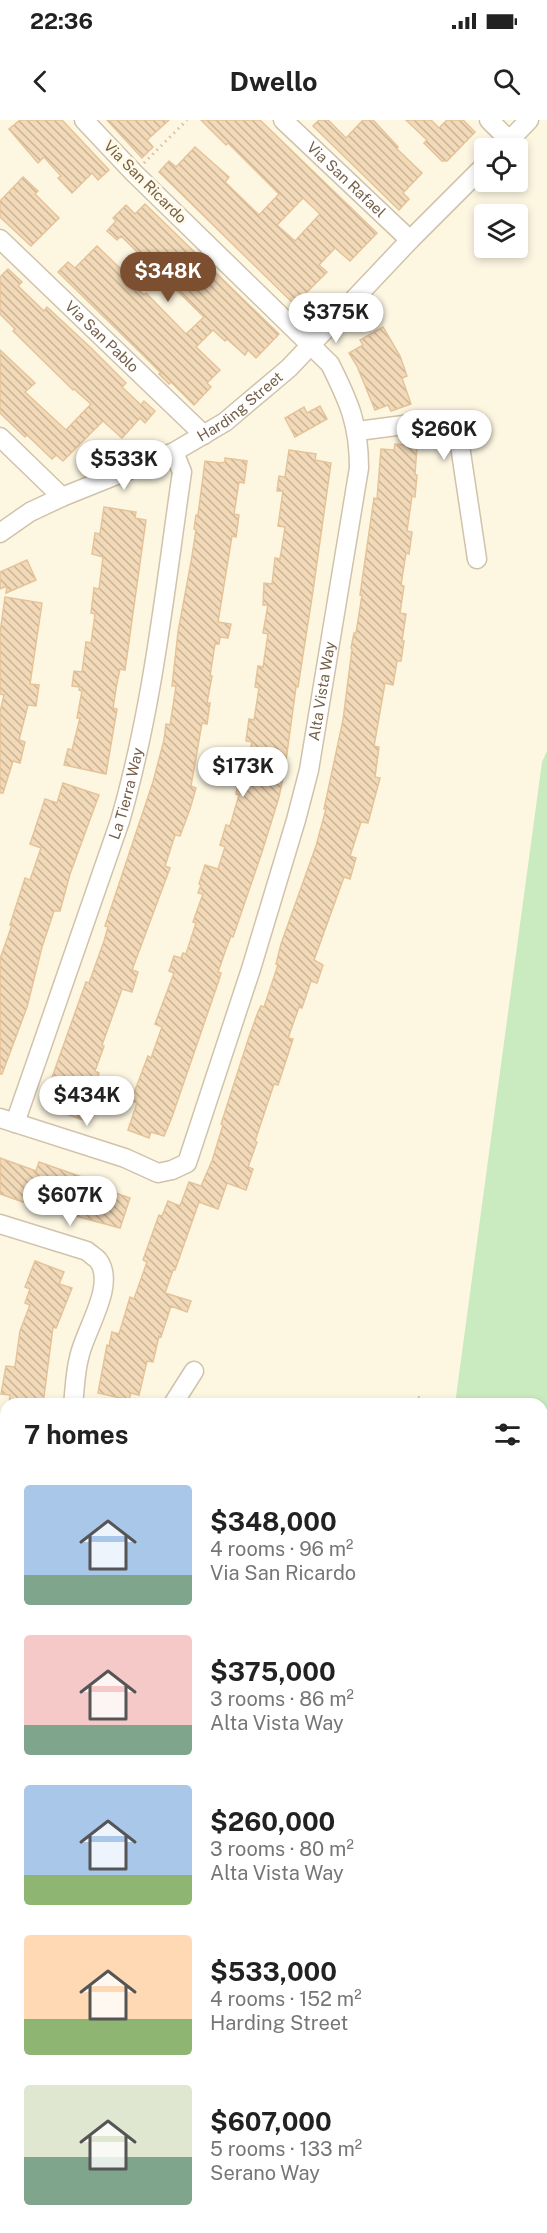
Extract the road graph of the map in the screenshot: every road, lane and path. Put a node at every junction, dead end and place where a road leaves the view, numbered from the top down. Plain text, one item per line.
1 (84, 120) edge
2 (188, 120) edge
3 (284, 120) edge
4 (489, 120) edge
5 (529, 120) edge
6 (501, 138) edge
7 (512, 138) edge
8 (134, 173) junction
9 (474, 176) edge
10 (0, 238) edge
11 (410, 240) junction
12 (311, 344) junction
13 (358, 431) junction
14 (204, 435) junction
15 (0, 437) edge
16 (174, 452) junction
17 (62, 497) junction
18 (0, 533) edge
19 (477, 559) dead end
20 (7, 1120) edge
21 (0, 1224) edge
22 (194, 1371) dead end
23 (418, 1396) dead end
24 (74, 1398) edge
25 (177, 1398) edge
26 (421, 1398) edge

1 - 8 street, Via San Ricardo
2 - 8 path
3 - 11 street, Via San Rafael
4 - 6 street
5 - 7 street
8 - 12 street, Via San Ricardo
9 - 11 street, Harding Street
10 - 14 street, Via San Pablo
11 - 12 street, Harding Street
12 - 13 street, Alta Vista Way
12 - 14 street, Harding Street
13 - 19 street
13 - 20 street, Alta Vista Way
14 - 16 street, Harding Street
15 - 17 street
16 - 17 street, Harding Street
16 - 20 street, La Tierra Way
17 - 18 street, Harding Street
21 - 24 street
22 - 25 street
23 - 26 path

